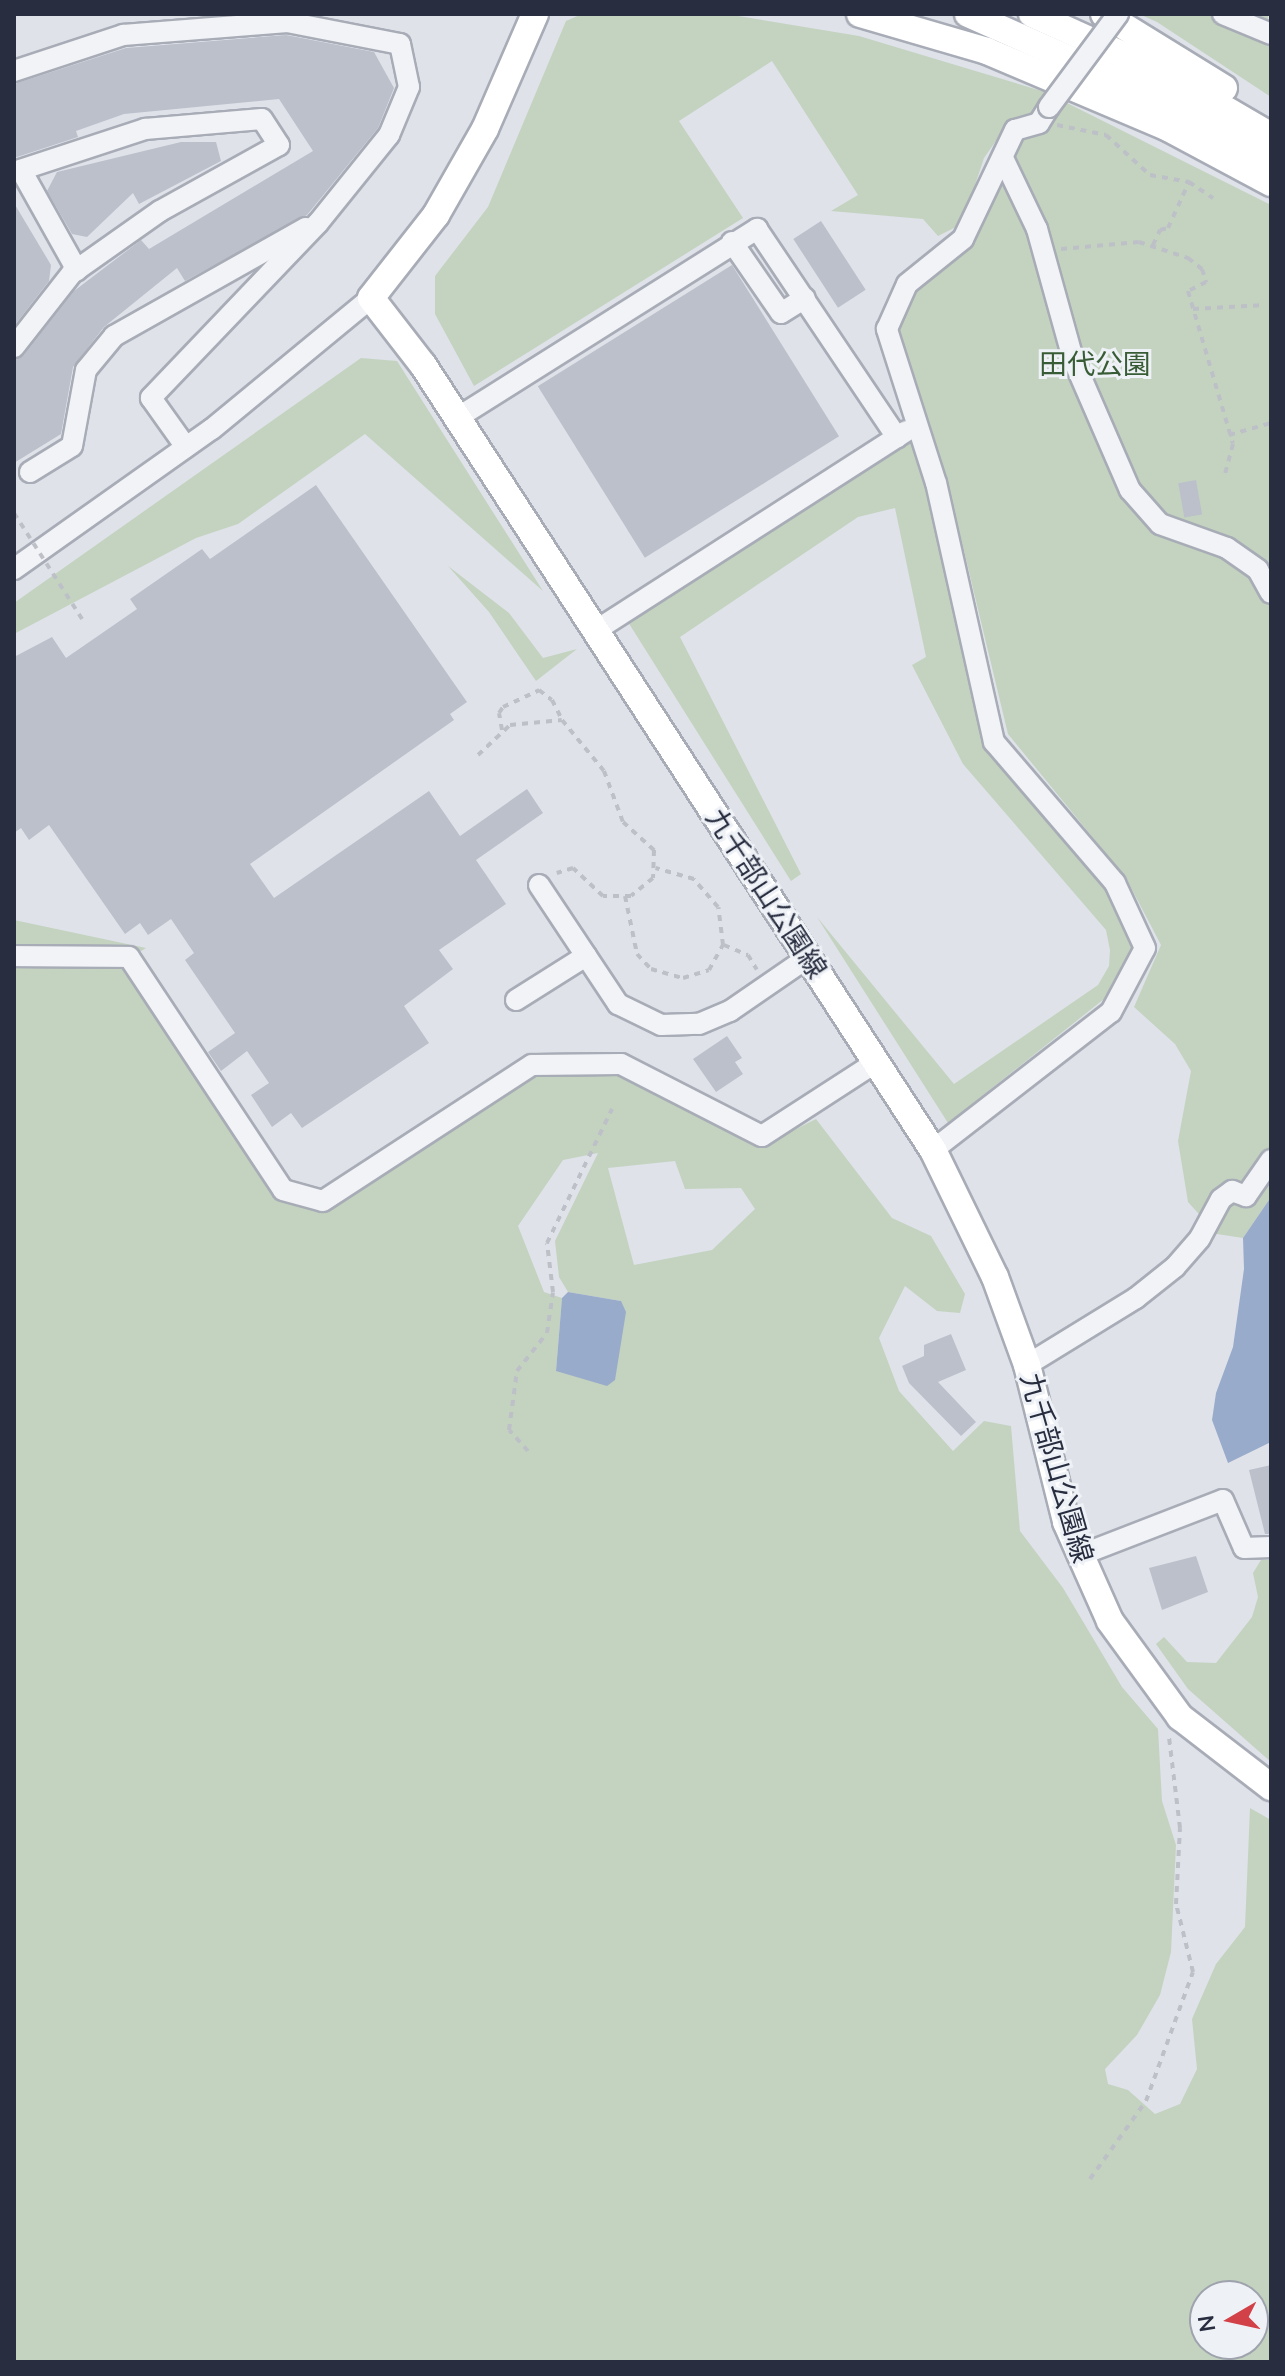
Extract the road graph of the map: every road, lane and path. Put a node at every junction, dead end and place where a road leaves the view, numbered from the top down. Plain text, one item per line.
1 (535, 14) edge
2 (860, 14) edge
3 (968, 14) edge
4 (1032, 14) edge
5 (1104, 14) edge
6 (1118, 14) edge
7 (1223, 14) edge
8 (1271, 34) edge
9 (14, 71) edge
10 (1044, 115) junction
11 (1271, 118) edge
12 (1271, 136) edge
13 (1003, 158) junction
14 (1271, 163) edge
15 (18, 171) edge
16 (1189, 182) junction
17 (1271, 183) edge
18 (1213, 198) dead end
19 (321, 220) junction
20 (732, 242) junction
21 (1153, 245) junction
22 (1044, 251) junction
23 (77, 270) junction
24 (371, 298) junction
25 (805, 298) junction
26 (1265, 305) dead end
27 (1193, 309) junction
28 (14, 347) edge
29 (457, 418) junction
30 (920, 422) junction
31 (1271, 423) edge
32 (1229, 435) junction
33 (897, 437) junction
34 (186, 447) junction
35 (30, 472) dead end
36 (1225, 473) dead end
37 (14, 513) edge
38 (14, 569) edge
39 (1271, 593) edge
40 (82, 619) dead end
41 (595, 631) junction
42 (562, 720) junction
43 (502, 730) junction
44 (478, 755) dead end
45 (656, 868) junction
46 (557, 873) dead end
47 (539, 885) dead end
48 (625, 896) junction
49 (723, 945) junction
50 (14, 956) edge
51 (586, 956) junction
52 (807, 958) junction
53 (767, 985) junction
54 (516, 1000) dead end
55 (875, 1063) junction
56 (612, 1109) dead end
57 (933, 1150) junction
58 (1271, 1160) edge
59 (1027, 1365) junction
60 (528, 1451) dead end
61 (1271, 1547) edge
62 (1078, 1556) junction
63 (1180, 1717) junction
64 (1271, 1787) edge
65 (1090, 2179) dead end

1 - 24 main road
2 - 17 main road
3 - 14 main road
4 - 12 main road
5 - 11 main road
6 - 10 street, bridge
7 - 8 street
9 - 19 street
10 - 13 street
10 - 16 path
13 - 22 street
13 - 30 street
15 - 23 street
15 - 23 street
16 - 18 path
16 - 21 path
19 - 34 street
19 - 35 street
20 - 25 street
20 - 25 street
20 - 29 street
21 - 22 path
21 - 27 path
22 - 39 street
23 - 28 street
24 - 29 main road, 九千部山公園線
24 - 34 street
25 - 33 street
26 - 27 path
27 - 32 path
29 - 41 main road, 九千部山公園線
30 - 33 street
30 - 57 street
31 - 32 path
32 - 36 path
33 - 41 street
34 - 38 street
37 - 40 path, bridge
41 - 52 main road, 九千部山公園線
42 - 43 path
42 - 43 path
42 - 45 path
43 - 44 path
45 - 48 path
45 - 49 path
46 - 48 path
47 - 51 street
48 - 49 path
49 - 53 path
50 - 55 street
51 - 53 street
51 - 54 street
52 - 53 street
52 - 55 main road, 九千部山公園線
55 - 57 main road, 九千部山公園線
56 - 60 path
57 - 59 main road, 九千部山公園線
58 - 59 street
59 - 62 main road, 九千部山公園線
61 - 62 street
62 - 63 main road, 九千部山公園線
63 - 64 main road, 九千部山公園線
63 - 65 path

